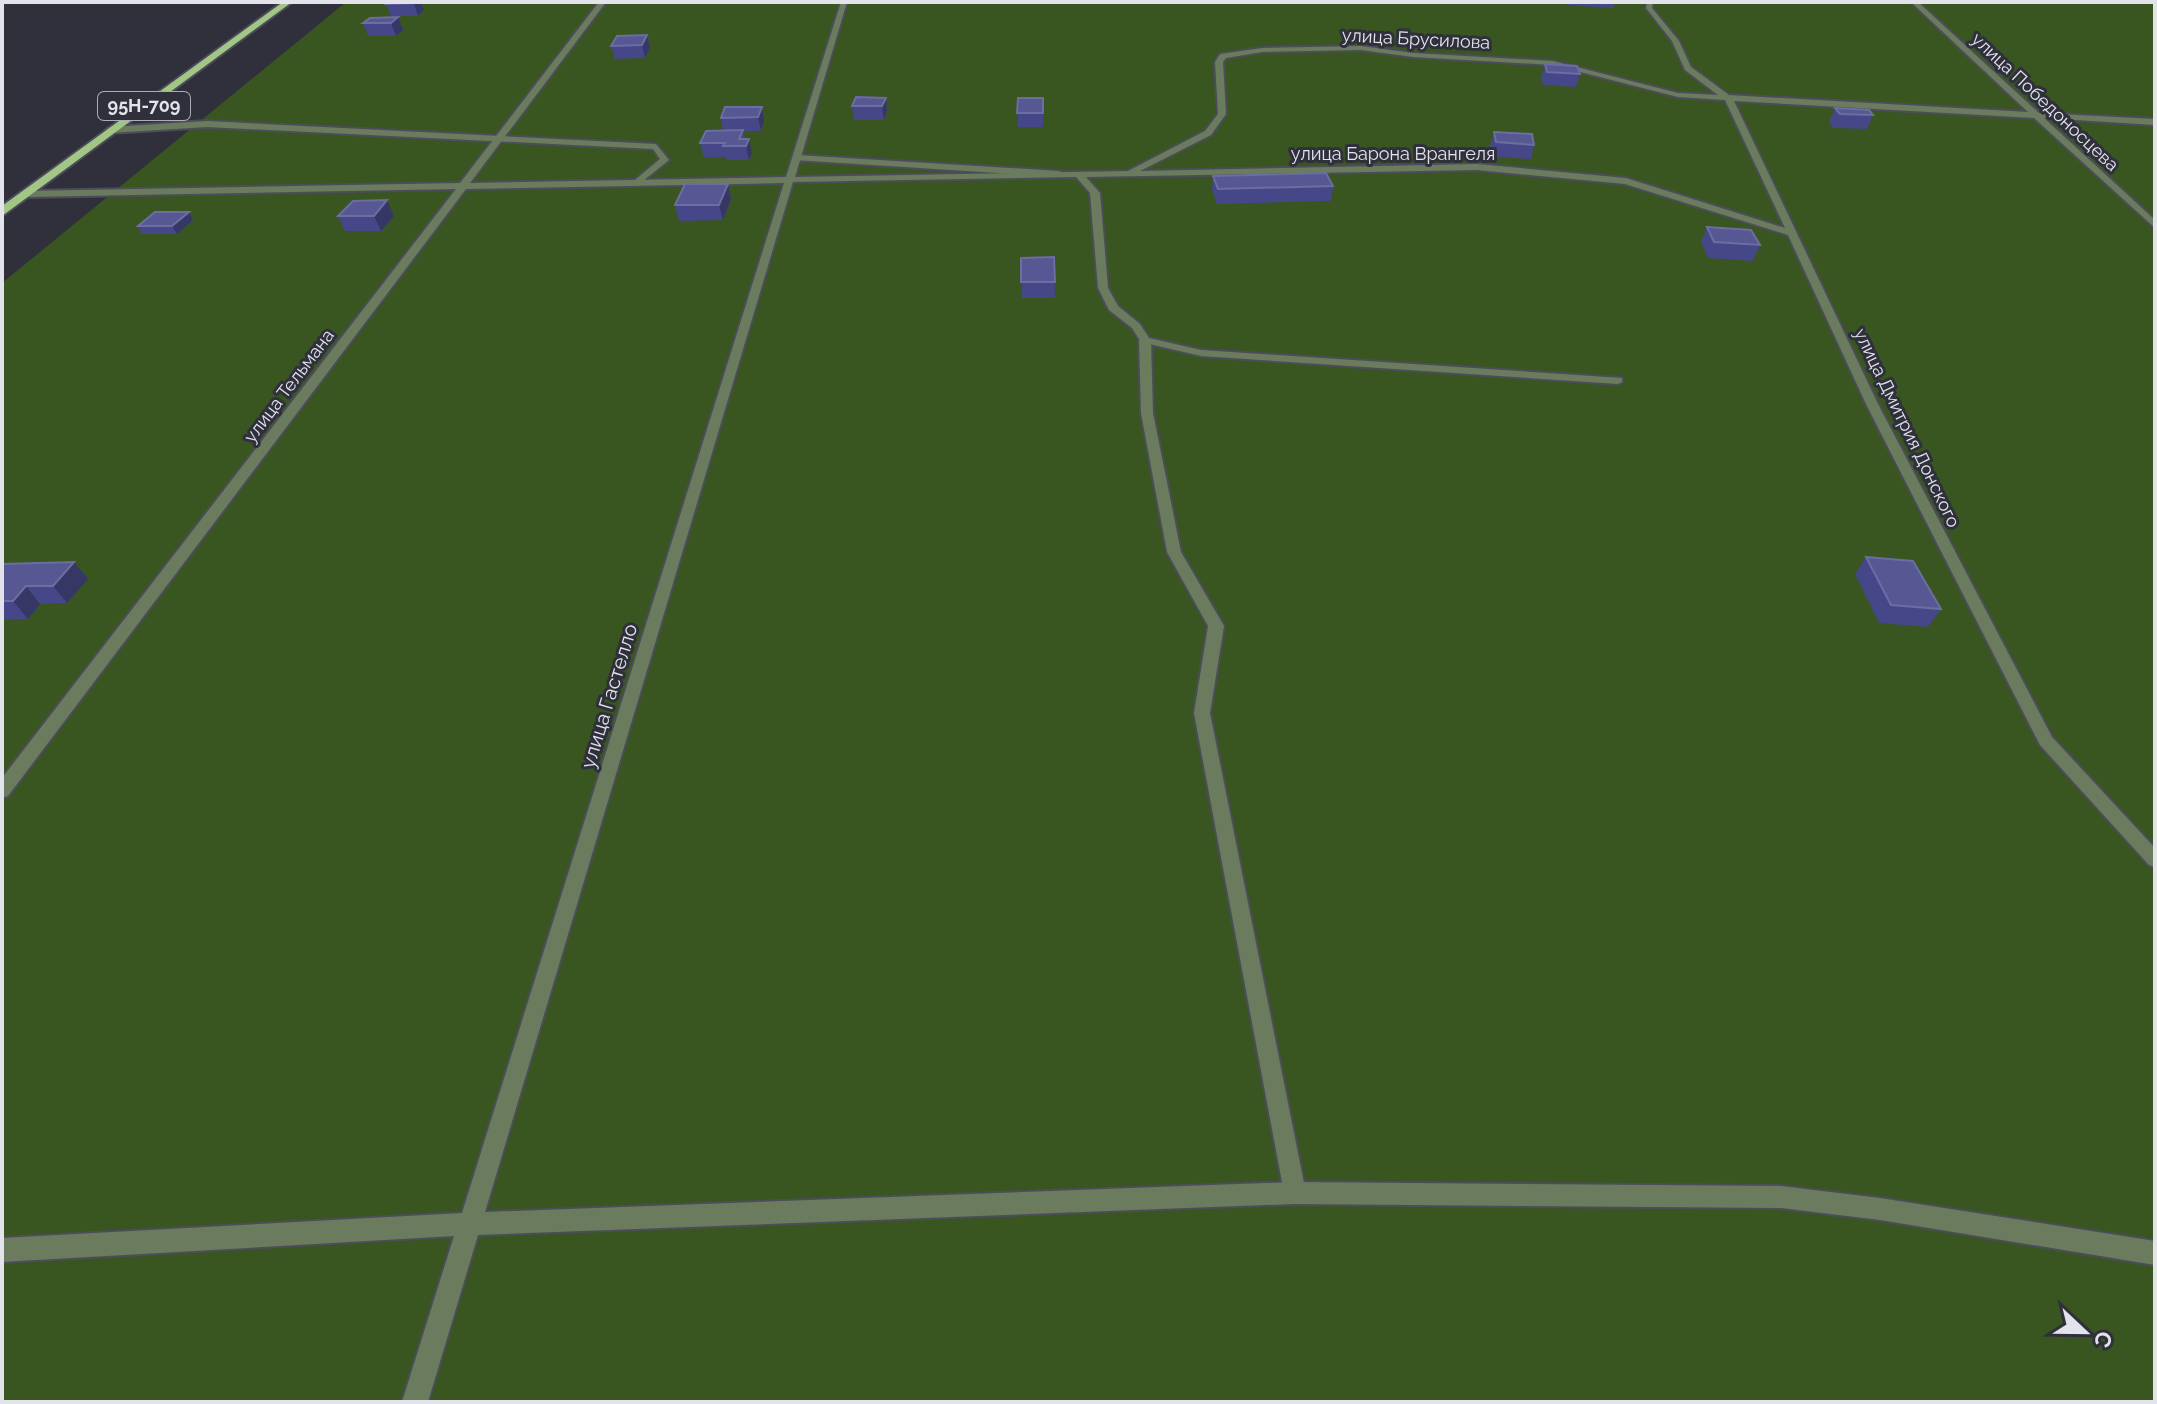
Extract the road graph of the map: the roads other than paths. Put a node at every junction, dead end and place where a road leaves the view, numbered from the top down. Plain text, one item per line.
1 (288, 2) edge
2 (603, 2) edge
3 (844, 2) edge
4 (1650, 2) edge
5 (1914, 2) edge
6 (1729, 99) junction
7 (2035, 115) junction
8 (2155, 122) edge
9 (110, 130) junction
10 (497, 141) junction
11 (797, 158) junction
12 (1127, 174) junction
13 (1080, 176) junction
14 (790, 179) junction
15 (638, 182) junction
16 (464, 186) junction
17 (26, 194) junction
18 (2, 212) edge
19 (2155, 225) edge
20 (1794, 234) junction
21 (1145, 340) junction
22 (1618, 380) dead end
23 (2, 791) edge
24 (2155, 860) edge
25 (1295, 1193) junction
26 (471, 1224) junction
27 (2, 1250) edge
28 (2155, 1253) edge
29 (415, 1402) edge

1 - 9 main road, 95Н-709
2 - 10 street, улица Тельмана
3 - 11 street, улица Гастелло
4 - 6 street, улица Дмитрия Донского
5 - 7 street, улица Победоносцева
6 - 7 street
6 - 12 street, улица Брусилова
6 - 20 street, улица Дмитрия Донского
7 - 8 street
7 - 19 street, улица Победоносцева
9 - 10 street
9 - 17 main road, 95Н-709
10 - 15 street
10 - 16 street, улица Тельмана
11 - 13 street
11 - 14 street, улица Гастелло
12 - 13 street, улица Барона Врангеля
12 - 20 street, улица Барона Врангеля
13 - 14 street
13 - 21 street
14 - 15 street
14 - 26 street, улица Гастелло
15 - 16 street
16 - 17 street
16 - 23 street, улица Тельмана
17 - 18 main road, 95Н-709
20 - 24 street, улица Дмитрия Донского
21 - 22 street
21 - 25 street
25 - 26 street
25 - 28 street
26 - 27 street
26 - 29 street, улица Гастелло

